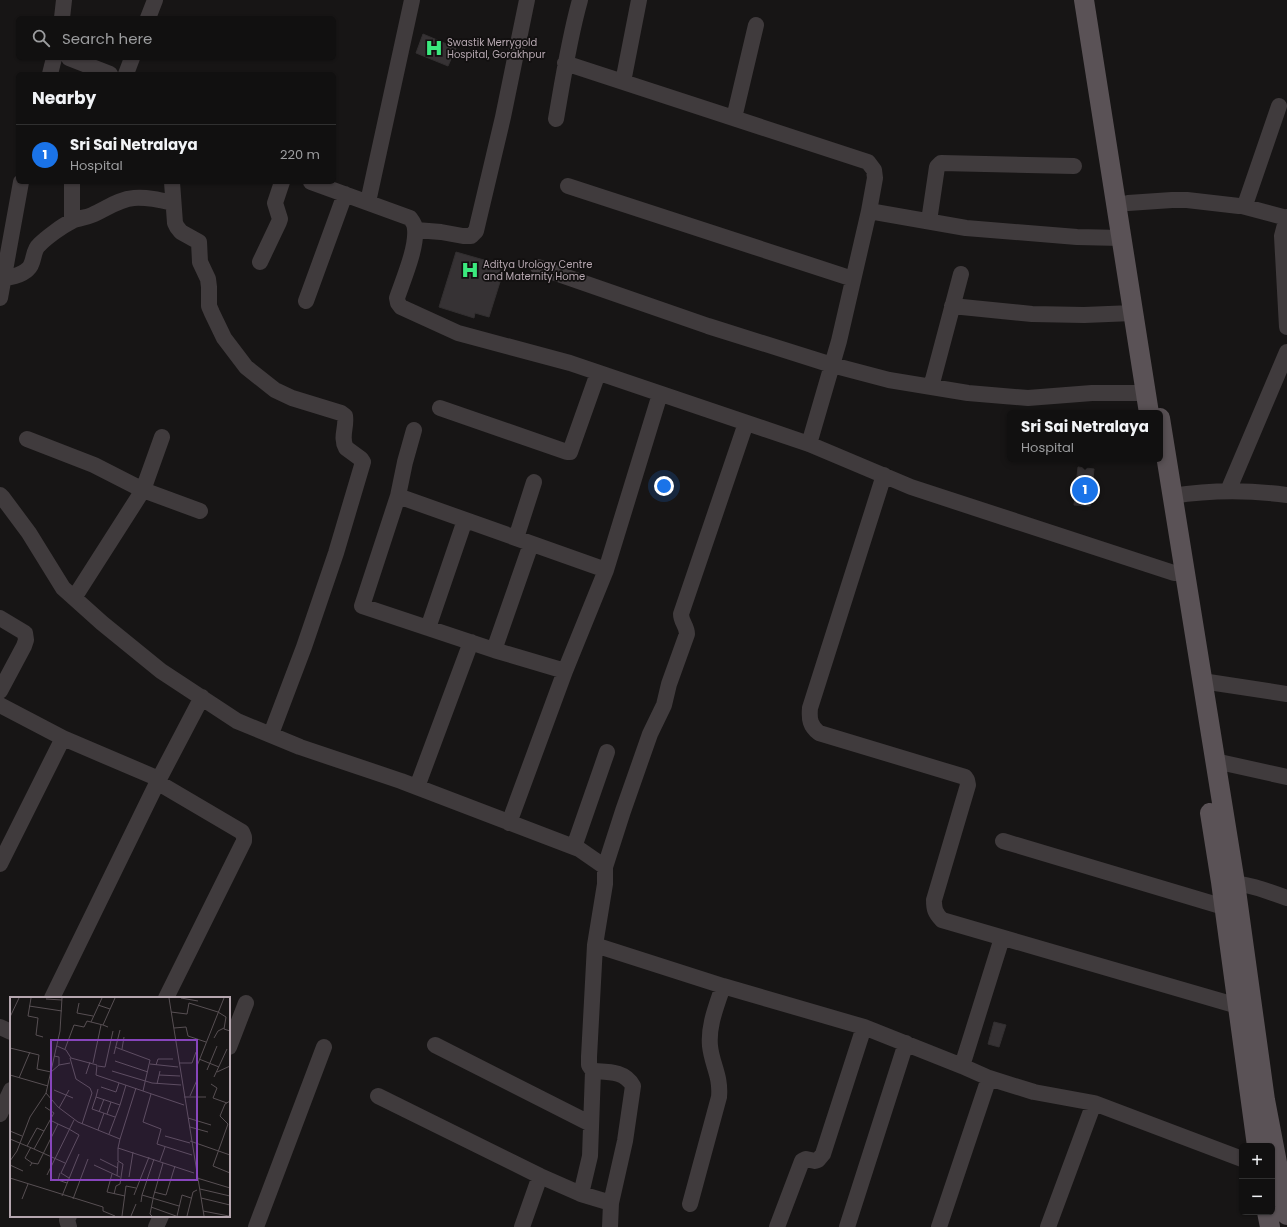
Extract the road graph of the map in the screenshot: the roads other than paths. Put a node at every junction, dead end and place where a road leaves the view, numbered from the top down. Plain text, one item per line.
1 (64, 0) edge
2 (155, 0) edge
3 (412, 0) edge
4 (528, 0) edge
5 (580, 0) edge
6 (639, 0) edge
7 (1084, 0) edge
8 (1097, 0) edge
9 (62, 16) edge
10 (149, 16) edge
11 (756, 26) dead end
12 (54, 60) edge
13 (75, 60) edge
14 (131, 60) edge
15 (566, 63) junction
16 (50, 72) edge
17 (105, 72) edge
18 (127, 72) edge
19 (623, 82) junction
20 (1279, 106) dead end
21 (734, 118) junction
22 (556, 119) dead end
23 (1074, 166) dead end
24 (21, 184) edge
25 (72, 184) edge
26 (172, 184) edge
27 (281, 184) edge
28 (317, 184) edge
29 (568, 186) dead end
30 (345, 194) junction
31 (368, 202) junction
32 (173, 203) junction
33 (1128, 204) junction
34 (1242, 206) junction
35 (869, 211) junction
36 (1287, 218) edge
37 (72, 221) junction
38 (929, 221) junction
39 (416, 230) junction
40 (1121, 238) junction
41 (260, 262) dead end
42 (538, 267) dead end
43 (961, 274) dead end
44 (2, 278) edge
45 (853, 279) junction
46 (0, 298) edge
47 (306, 301) dead end
48 (952, 306) junction
49 (1133, 313) junction
50 (1287, 327) edge
51 (1287, 352) edge
52 (832, 365) junction
53 (598, 373) junction
54 (931, 387) junction
55 (1146, 393) junction
56 (660, 394) junction
57 (440, 408) dead end
58 (1149, 410) edge
59 (1159, 410) edge
60 (746, 423) junction
61 (414, 430) dead end
62 (162, 437) dead end
63 (1163, 438) edge
64 (28, 439) dead end
65 (809, 444) junction
66 (1156, 462) edge
67 (884, 475) junction
68 (534, 482) dead end
69 (143, 490) junction
70 (1228, 491) junction
71 (0, 495) edge
72 (1287, 495) edge
73 (398, 496) junction
74 (1172, 496) junction
75 (200, 511) dead end
76 (465, 520) junction
77 (523, 541) junction
78 (606, 570) junction
79 (1174, 573) junction
80 (74, 598) junction
81 (0, 618) edge
82 (428, 628) junction
83 (471, 642) junction
84 (494, 650) junction
85 (565, 671) junction
86 (1202, 681) junction
87 (0, 691) edge
88 (1287, 694) edge
89 (202, 697) junction
90 (0, 705) edge
91 (271, 734) junction
92 (63, 738) junction
93 (607, 752) dead end
94 (1215, 761) junction
95 (1287, 777) edge
96 (158, 780) junction
97 (417, 787) junction
98 (509, 823) junction
99 (1003, 841) dead end
100 (574, 848) junction
101 (0, 864) edge
102 (605, 867) junction
103 (1228, 883) junction
104 (1287, 898) edge
105 (1224, 907) junction
106 (1002, 938) junction
107 (595, 945) junction
108 (723, 986) junction
109 (52, 997) edge
110 (166, 997) edge
111 (246, 1003) dead end
112 (1238, 1006) junction
113 (0, 1027) edge
114 (864, 1027) junction
115 (10, 1032) edge
116 (230, 1044) edge
117 (435, 1044) dead end
118 (906, 1044) junction
119 (324, 1047) dead end
120 (962, 1066) junction
121 (593, 1071) junction
122 (989, 1078) junction
123 (10, 1092) edge
124 (378, 1096) dead end
125 (1094, 1103) junction
126 (0, 1114) edge
127 (591, 1124) junction
128 (1257, 1143) edge
129 (1239, 1158) edge
130 (540, 1176) junction
131 (581, 1194) junction
132 (611, 1203) junction
133 (690, 1204) dead end
134 (1282, 1211) edge
135 (68, 1217) edge
136 (161, 1217) edge
137 (69, 1227) edge
138 (156, 1227) edge
139 (256, 1227) edge
140 (522, 1227) edge
141 (610, 1227) edge
142 (777, 1227) edge
143 (847, 1227) edge
144 (939, 1227) edge
145 (1048, 1227) edge
146 (1270, 1227) edge

1 - 9 street
2 - 10 street
3 - 31 street
4 - 39 street
5 - 15 street
6 - 19 street
7 - 40 main road
8 - 33 main road
11 - 21 street
12 - 16 street
13 - 17 street
14 - 18 street
15 - 19 street
15 - 22 street
19 - 21 street
20 - 34 street
21 - 35 street
23 - 38 street
24 - 44 street
25 - 37 street
26 - 32 street
27 - 41 street
28 - 30 street
29 - 45 street
30 - 31 street
30 - 47 street
31 - 39 street
32 - 37 street
32 - 91 street
33 - 34 street
33 - 59 main road
34 - 36 street
35 - 38 street
35 - 45 street
36 - 50 street
37 - 44 street
38 - 40 street
39 - 53 street
40 - 49 main road
42 - 52 street
43 - 48 street
44 - 46 street
45 - 52 street
48 - 49 street
48 - 54 street
49 - 55 main road
51 - 70 street
52 - 54 street
52 - 65 street
53 - 56 street
53 - 57 street
54 - 55 street
55 - 58 main road
56 - 60 street
56 - 78 street
60 - 65 street
60 - 102 street
61 - 73 street
62 - 69 street
63 - 74 main road
64 - 69 street
65 - 67 street
66 - 79 main road
67 - 79 street
67 - 106 street
68 - 77 street
69 - 75 street
69 - 80 street
70 - 72 street
70 - 74 street
71 - 80 street
73 - 76 street
73 - 82 street
74 - 86 main road
76 - 77 street
76 - 82 street
77 - 78 street
77 - 84 street
78 - 85 street
79 - 103 main road
80 - 89 street
81 - 87 street
82 - 83 street
83 - 84 street
83 - 97 street
84 - 85 street
85 - 98 street
86 - 88 street
86 - 94 main road
89 - 91 street
89 - 96 street
90 - 92 street
91 - 97 street
92 - 96 street
92 - 101 street
93 - 100 street
94 - 95 street
94 - 103 main road
96 - 109 street
96 - 110 street
97 - 98 street
98 - 100 street
99 - 105 street
100 - 102 street
102 - 107 street
103 - 104 street
103 - 105 main road
103 - 134 main road
105 - 112 main road
106 - 112 street
106 - 120 street
107 - 108 street
107 - 121 street
108 - 114 street
108 - 133 street
111 - 116 street
112 - 128 main road
113 - 115 street
114 - 118 street
114 - 142 street
117 - 127 street
118 - 120 street
118 - 143 street
119 - 139 street
120 - 122 street
121 - 127 street
121 - 132 street
122 - 125 street
122 - 144 street
123 - 126 street
124 - 130 street
125 - 129 street
125 - 145 street
127 - 131 street
130 - 131 street
130 - 140 street
131 - 132 street
132 - 141 street
134 - 146 main road
135 - 137 street
136 - 138 street

